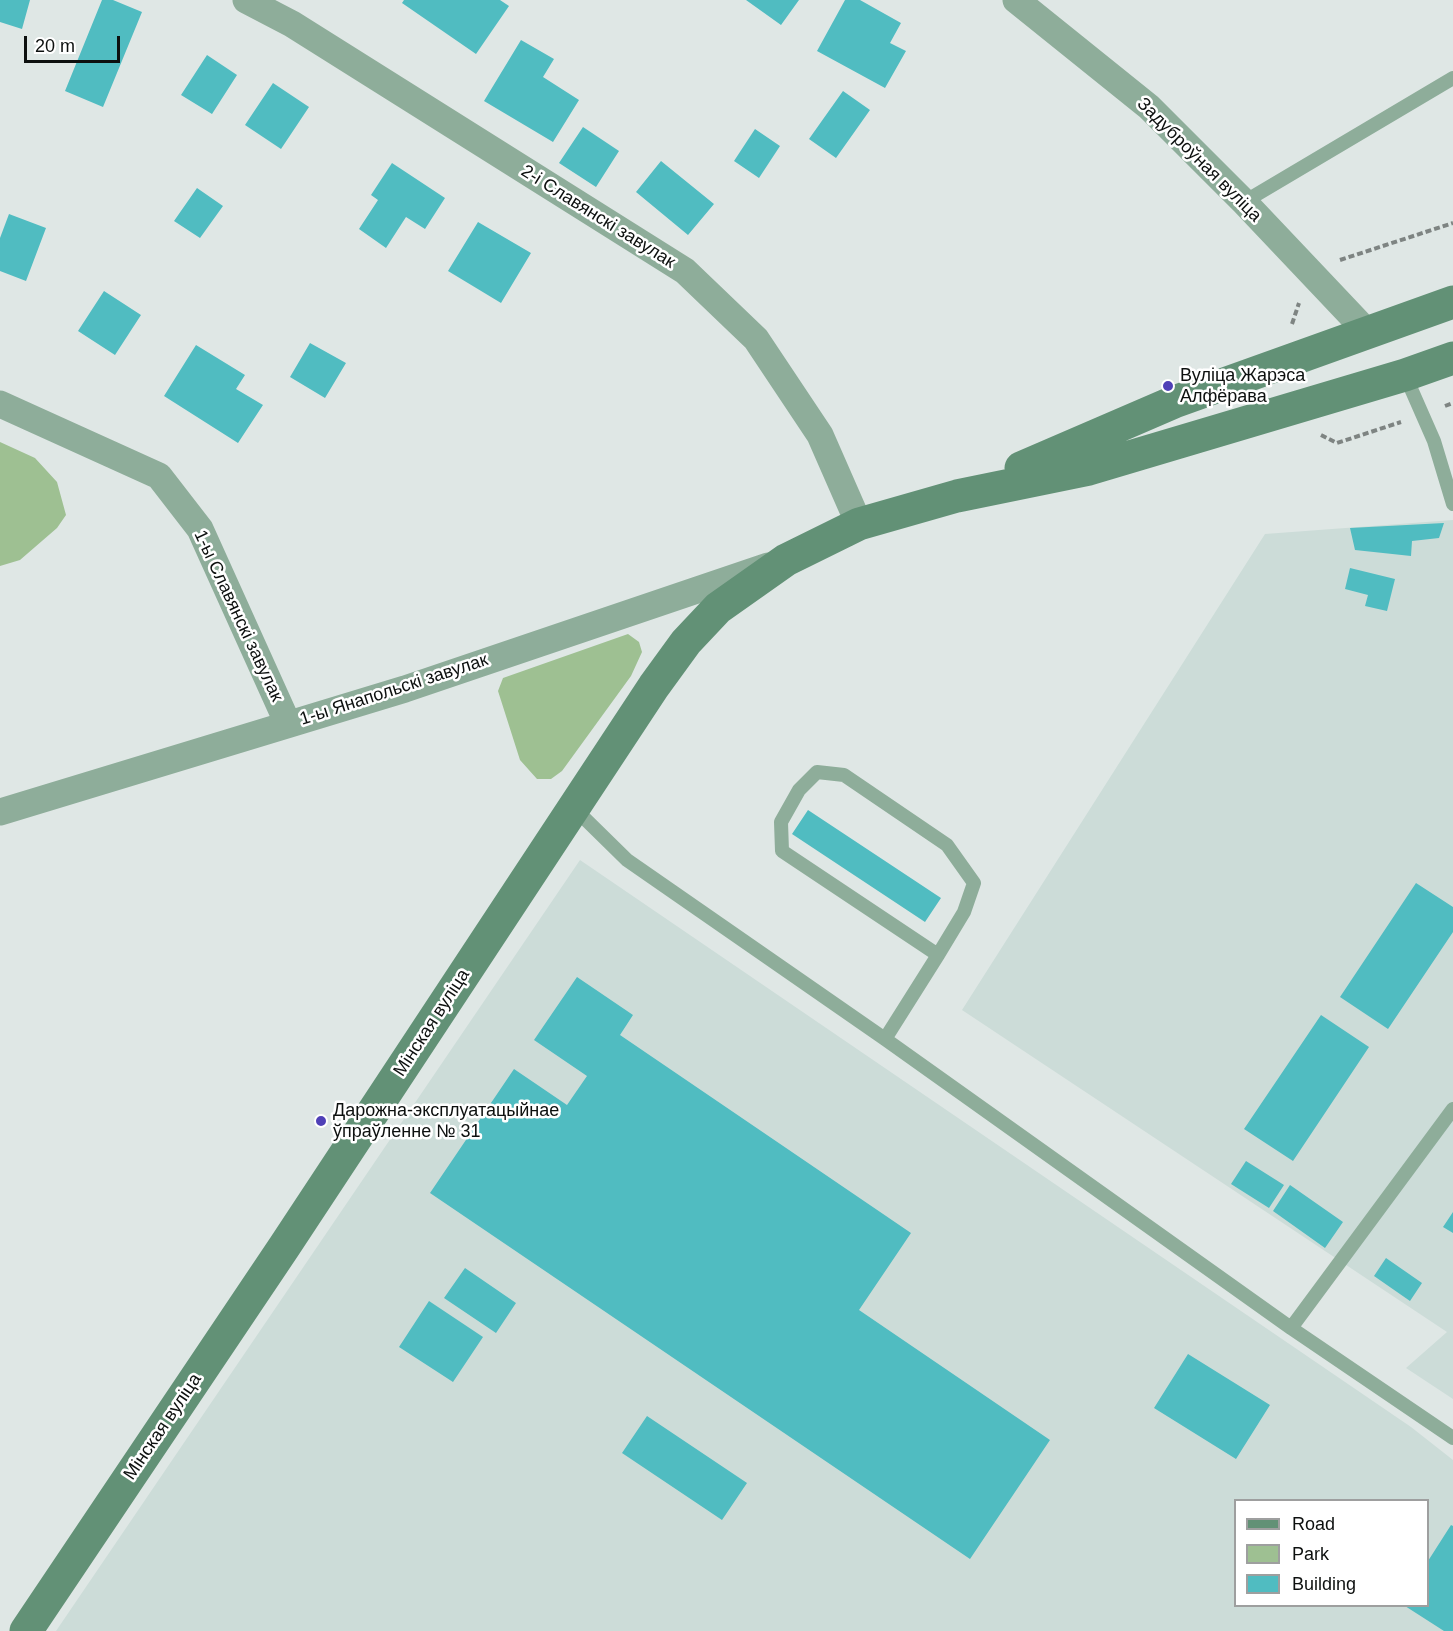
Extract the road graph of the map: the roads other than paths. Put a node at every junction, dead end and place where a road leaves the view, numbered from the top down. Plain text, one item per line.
1 (246, 0) edge
2 (1016, 0) edge
3 (1453, 78) edge
4 (1244, 202) junction
5 (1453, 302) edge
6 (1369, 334) junction
7 (1453, 358) edge
8 (1405, 375) junction
9 (0, 404) edge
10 (957, 496) junction
11 (1453, 504) edge
12 (859, 524) junction
13 (786, 560) junction
14 (288, 724) junction
15 (573, 808) junction
16 (0, 812) edge
17 (938, 955) junction
18 (885, 1039) junction
19 (1453, 1109) edge
20 (1291, 1328) junction
21 (1452, 1434) edge
22 (26, 1631) edge

1 - 12 street, 2-і Славянскі завулак
2 - 4 street, Задуброўная вуліца
3 - 4 lane
4 - 6 street, Задуброўная вуліца
5 - 6 main road
6 - 8 main road
6 - 10 main road
7 - 8 main road
8 - 10 main road
8 - 11 lane
9 - 14 street, 1-ы Славянскі завулак
10 - 12 main road, Мінская вуліца
12 - 13 main road, Мінская вуліца
13 - 14 street, 1-ы Янапольскі завулак
13 - 15 main road, Мінская вуліца
14 - 16 street, 1-ы Янапольскі завулак
15 - 18 lane
15 - 22 main road, Мінская вуліца
17 - 17 lane
17 - 18 lane
18 - 20 lane
19 - 20 lane
20 - 21 lane

